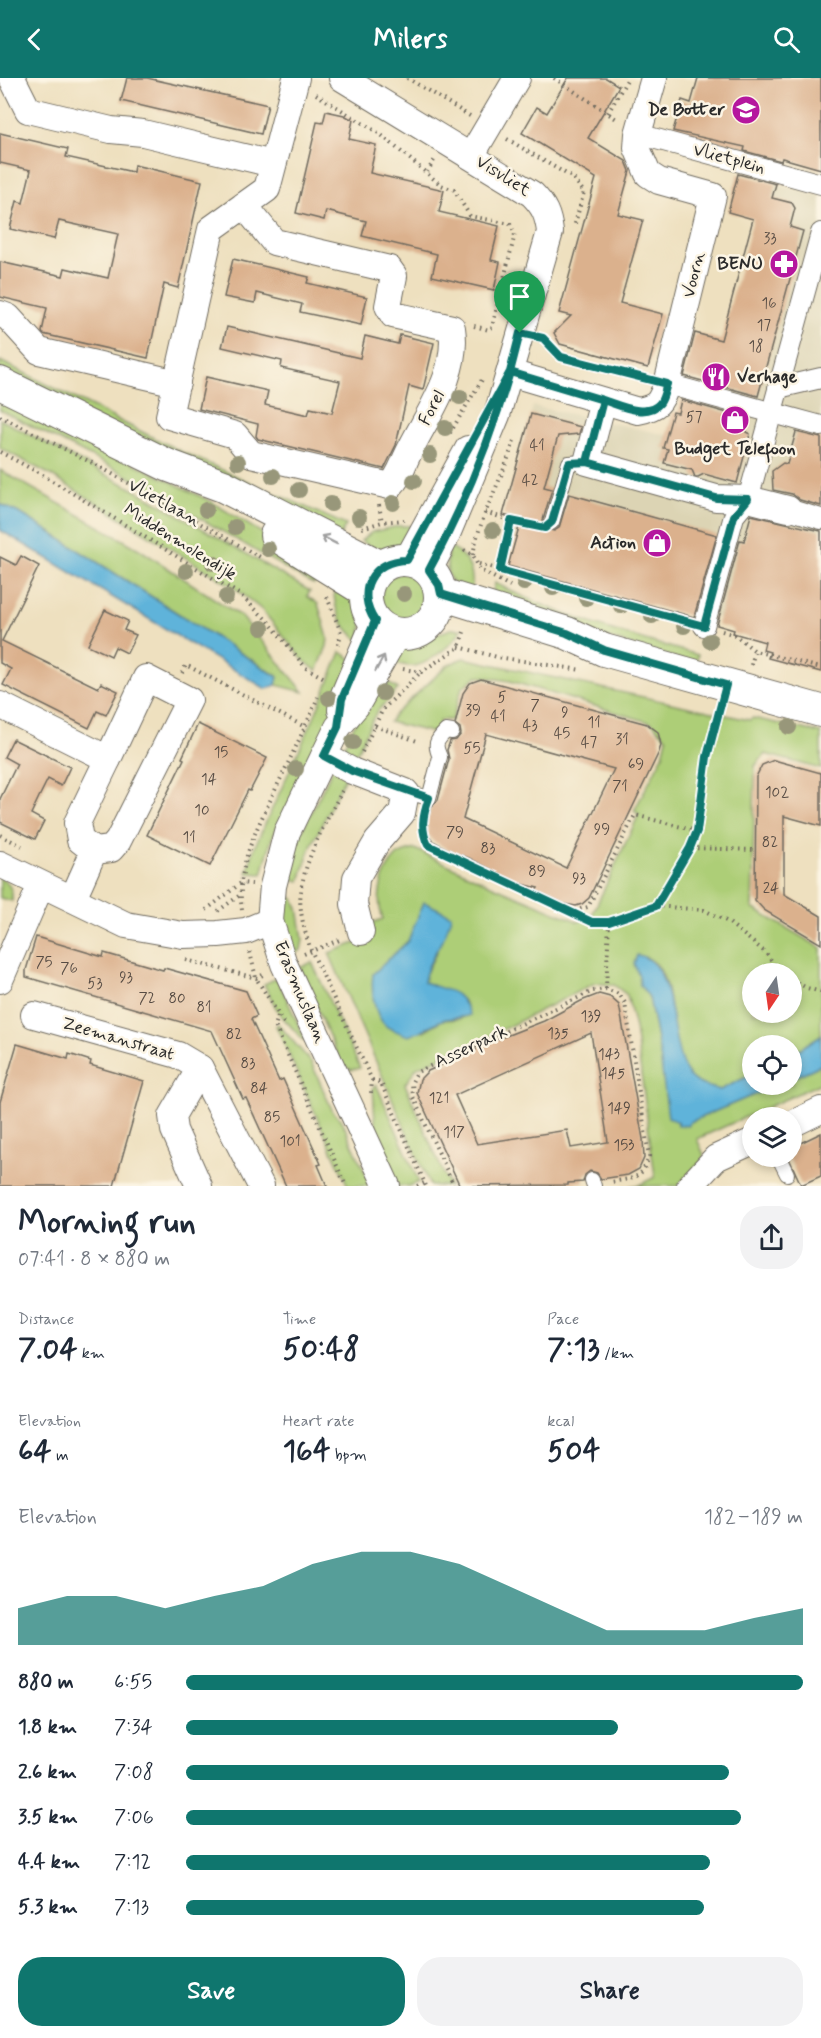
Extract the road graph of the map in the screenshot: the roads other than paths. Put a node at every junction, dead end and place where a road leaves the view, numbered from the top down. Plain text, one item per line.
1 (12, 78) edge
2 (342, 78) edge
3 (517, 78) edge
4 (654, 78) edge
5 (295, 80) edge
6 (638, 134) junction
7 (471, 156) junction
8 (273, 164) junction
9 (821, 184) edge
10 (244, 205) junction
11 (821, 233) edge
12 (818, 257) edge
13 (0, 314) edge
14 (510, 372) junction
15 (821, 378) edge
16 (0, 383) edge
17 (177, 383) junction
18 (667, 384) junction
19 (778, 388) junction
20 (603, 400) junction
21 (771, 412) junction
22 (821, 426) edge
23 (587, 462) junction
24 (748, 499) junction
25 (788, 509) joint
26 (821, 519) edge
27 (552, 522) road end
28 (410, 583) junction
29 (704, 626) road end
30 (386, 627) junction
31 (0, 705) edge
32 (821, 711) edge
33 (452, 732) dead end
34 (324, 756) junction
35 (108, 759) junction
36 (417, 795) junction
37 (94, 851) junction
38 (0, 864) edge
39 (41, 885) junction
40 (73, 898) junction
41 (270, 921) junction
42 (361, 932) road end
43 (0, 980) edge
44 (34, 1015) dead end
45 (200, 1068) junction
46 (821, 1110) edge
47 (802, 1119) edge
48 (742, 1146) edge
49 (784, 1167) edge
50 (787, 1174) dead end
51 (200, 1186) edge
52 (261, 1186) edge
53 (387, 1186) edge
54 (690, 1186) edge

1 - 8 street
2 - 7 street, Visvliet
3 - 7 street
4 - 6 street, Voorn
5 - 8 street, Forel
6 - 9 street, Vlietplein
6 - 18 street, Voorn
7 - 14 street, Visvliet
8 - 10 street, Forel
10 - 17 street, Forel
10 - 17 street, Forel
11 - 12 street
12 - 19 street
13 - 17 street
14 - 20 street, Voorn
14 - 28 street, Visvliet
15 - 19 street
16 - 28 street, Vlietlaan
18 - 20 street, Voorn
18 - 21 street
19 - 21 street
20 - 23 street
21 - 22 street
21 - 24 street
23 - 24 street
23 - 27 lane
24 - 25 street
24 - 29 street
25 - 26 street
28 - 30 street
28 - 30 street
28 - 32 street, Vlietlaan
30 - 34 street, Erasmuslaan
31 - 35 street
33 - 36 lane
34 - 36 street
34 - 41 street, Erasmuslaan
35 - 37 street
35 - 37 street
36 - 42 street
37 - 40 street
38 - 39 street
39 - 40 street
39 - 43 street
40 - 41 street
41 - 53 street, Erasmuslaan
44 - 45 street, Zeemanstraat
45 - 51 street, Zeemanstraat
45 - 52 street
46 - 47 street
48 - 54 street
49 - 50 lane

